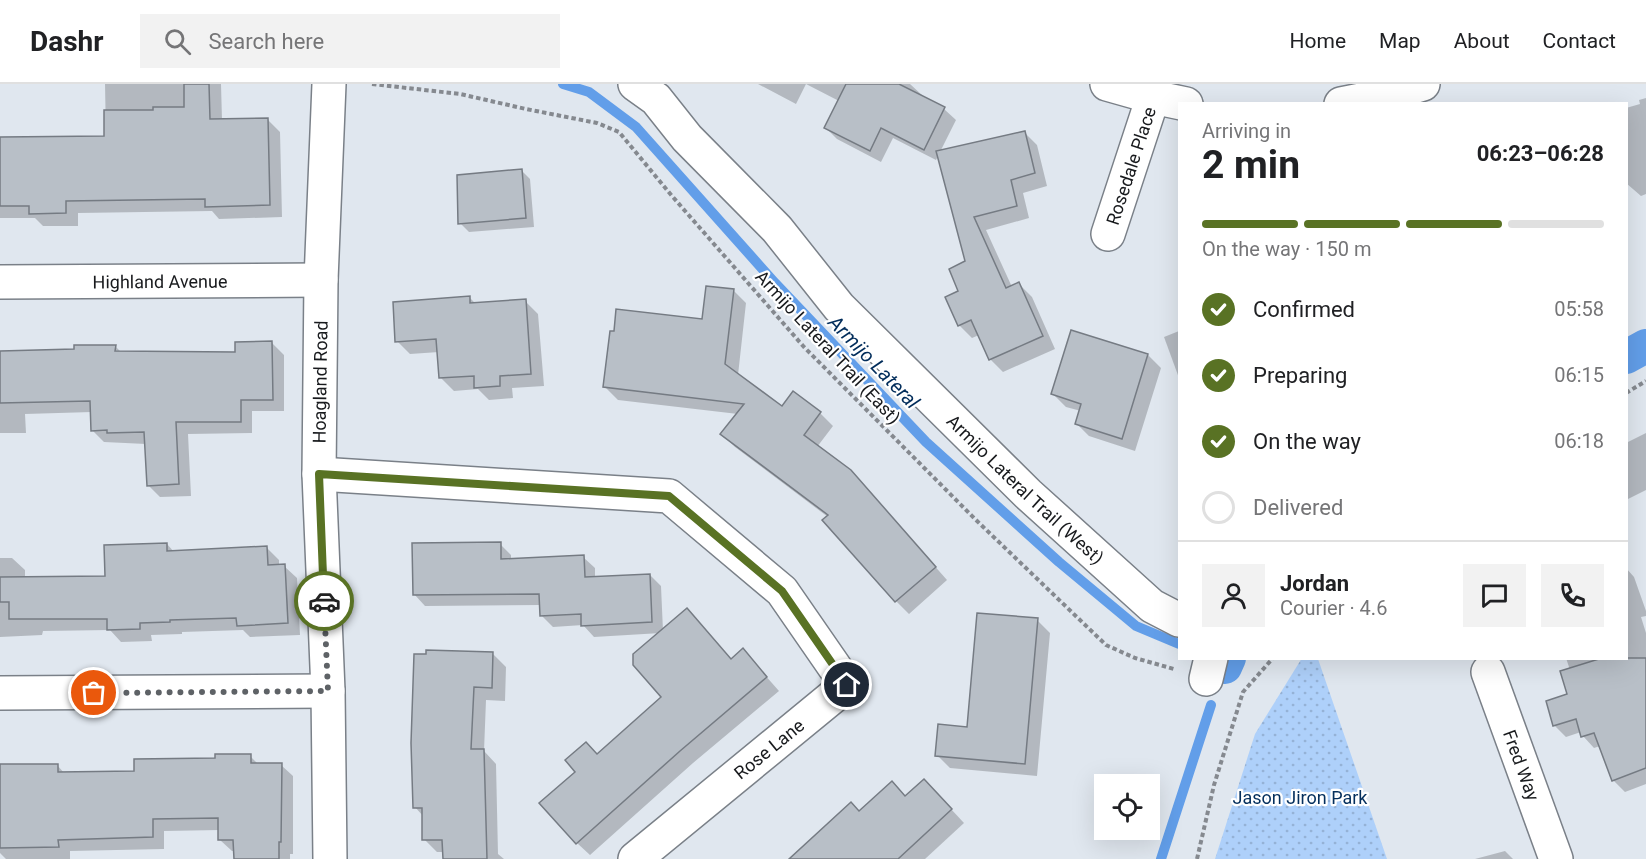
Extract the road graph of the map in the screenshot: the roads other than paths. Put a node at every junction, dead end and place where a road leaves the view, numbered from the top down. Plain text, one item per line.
1 (329, 84) edge
2 (635, 84) edge
3 (1107, 84) edge
4 (1423, 84) edge
5 (1153, 97) junction
6 (1178, 102) edge
7 (1351, 102) edge
8 (1108, 234) dead end
9 (321, 280) junction
10 (0, 282) edge
11 (319, 474) junction
12 (1178, 619) edge
13 (1488, 672) dead end
14 (328, 691) junction
15 (0, 693) edge
16 (330, 859) edge
17 (635, 859) edge
18 (1556, 859) edge

1 - 9 street, Hoagland Road
2 - 12 street, Armijo Lateral Trail (West)
3 - 5 street
4 - 7 street
5 - 6 street
5 - 8 street, Rosedale Place
9 - 10 street, Highland Avenue
9 - 11 street, Hoagland Road
11 - 14 street, Hoagland Road
11 - 17 street, Rose Lane
13 - 18 street, Fred Way
14 - 15 street
14 - 16 street, Hoagland Road

